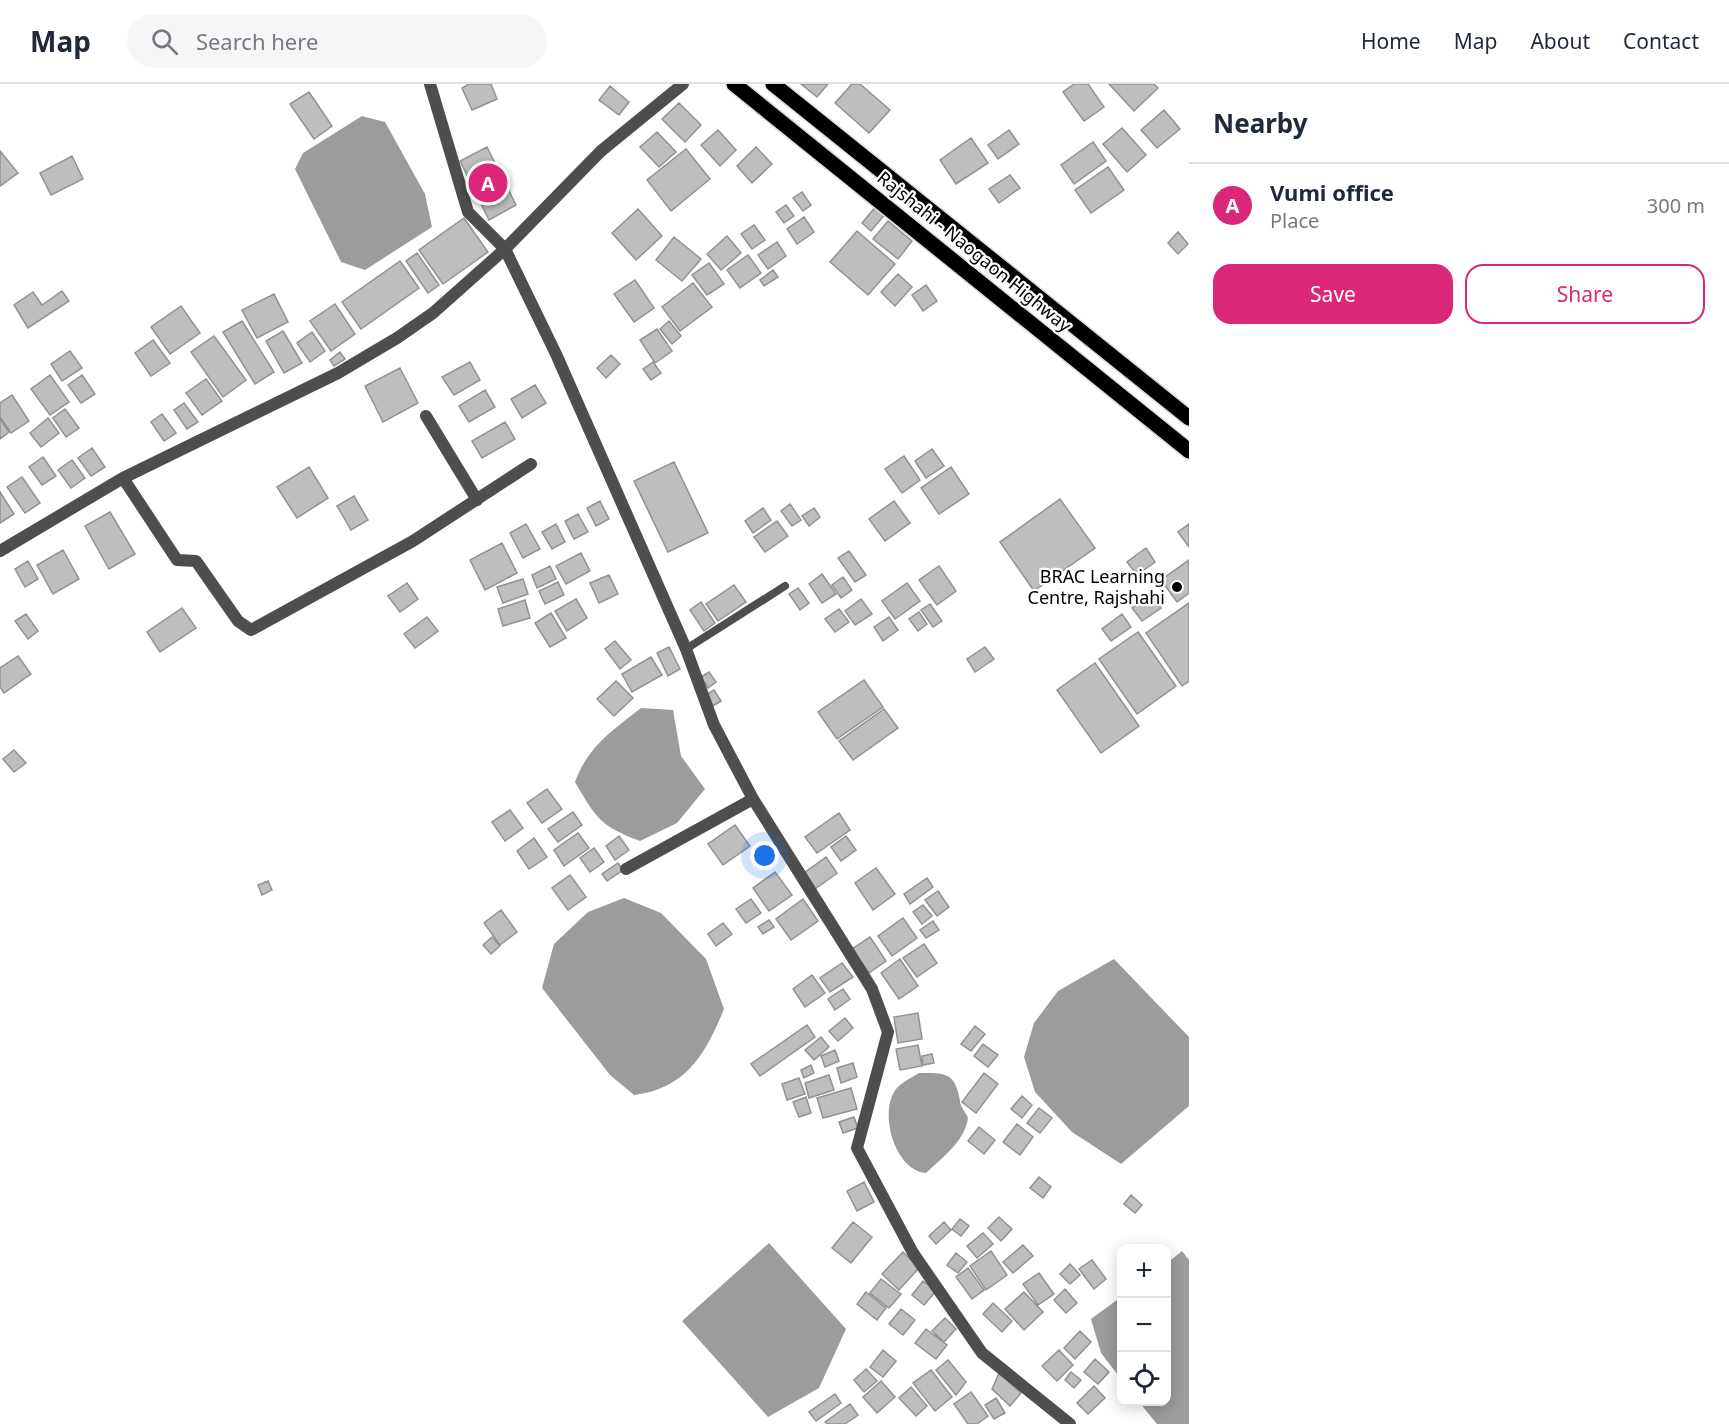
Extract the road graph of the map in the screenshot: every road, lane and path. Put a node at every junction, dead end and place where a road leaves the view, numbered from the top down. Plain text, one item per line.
1 (430, 84) edge
2 (683, 84) edge
3 (734, 84) edge
4 (773, 84) edge
5 (854, 149) junction
6 (839, 169) junction
7 (505, 249) junction
8 (426, 416) dead end
9 (1189, 418) edge
10 (1189, 451) edge
11 (531, 464) dead end
12 (123, 478) junction
13 (477, 500) junction
14 (0, 551) edge
15 (785, 586) dead end
16 (686, 650) junction
17 (753, 799) junction
18 (626, 869) dead end
19 (1070, 1424) edge

1 - 7 street
2 - 7 street
3 - 6 main road, Rajshahi - Naogaon Highway
4 - 5 main road, Rajshahi - Naogaon Highway
5 - 6 main road
5 - 9 main road, Rajshahi - Naogaon Highway
6 - 10 main road, Rajshahi - Naogaon Highway
7 - 12 street
7 - 16 street
8 - 13 street
11 - 13 street
12 - 13 street
12 - 14 street
15 - 16 lane
16 - 17 street
17 - 18 street
17 - 19 street

